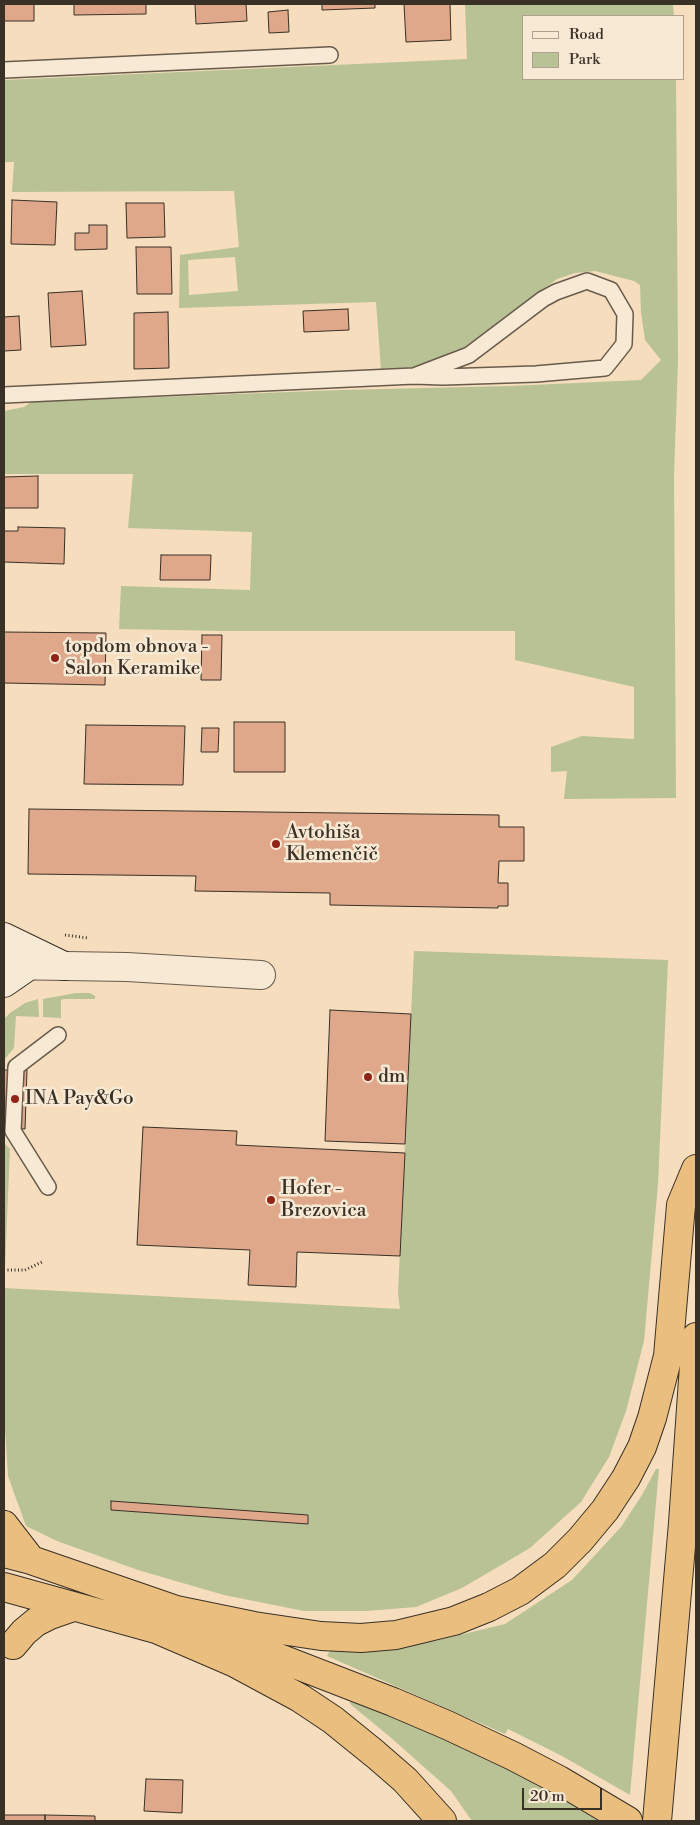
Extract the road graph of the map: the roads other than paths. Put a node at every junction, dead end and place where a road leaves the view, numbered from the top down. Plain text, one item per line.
1 (330, 55) dead end
2 (4, 70) edge
3 (414, 376) junction
4 (4, 395) edge
5 (4, 937) edge
6 (17, 965) edge
7 (64, 966) junction
8 (261, 975) dead end
9 (4, 983) edge
10 (58, 1035) dead end
11 (696, 1169) edge
12 (48, 1186) dead end
13 (696, 1337) edge
14 (4, 1525) edge
15 (4, 1553) edge
16 (31, 1560) junction
17 (4, 1587) edge
18 (73, 1607) junction
19 (176, 1610) junction
20 (156, 1629) junction
21 (261, 1651) junction
22 (8, 1652) edge
23 (442, 1821) edge
24 (628, 1821) edge
25 (657, 1821) edge

1 - 2 lane
3 - 3 lane
3 - 4 lane
5 - 7 street
6 - 7 street
6 - 9 street
7 - 8 street
10 - 12 lane
11 - 19 highway
13 - 25 highway
14 - 16 highway
15 - 16 highway
16 - 19 highway
17 - 18 highway
18 - 20 highway
18 - 22 highway
19 - 21 highway
20 - 21 highway
20 - 23 highway
21 - 24 highway

